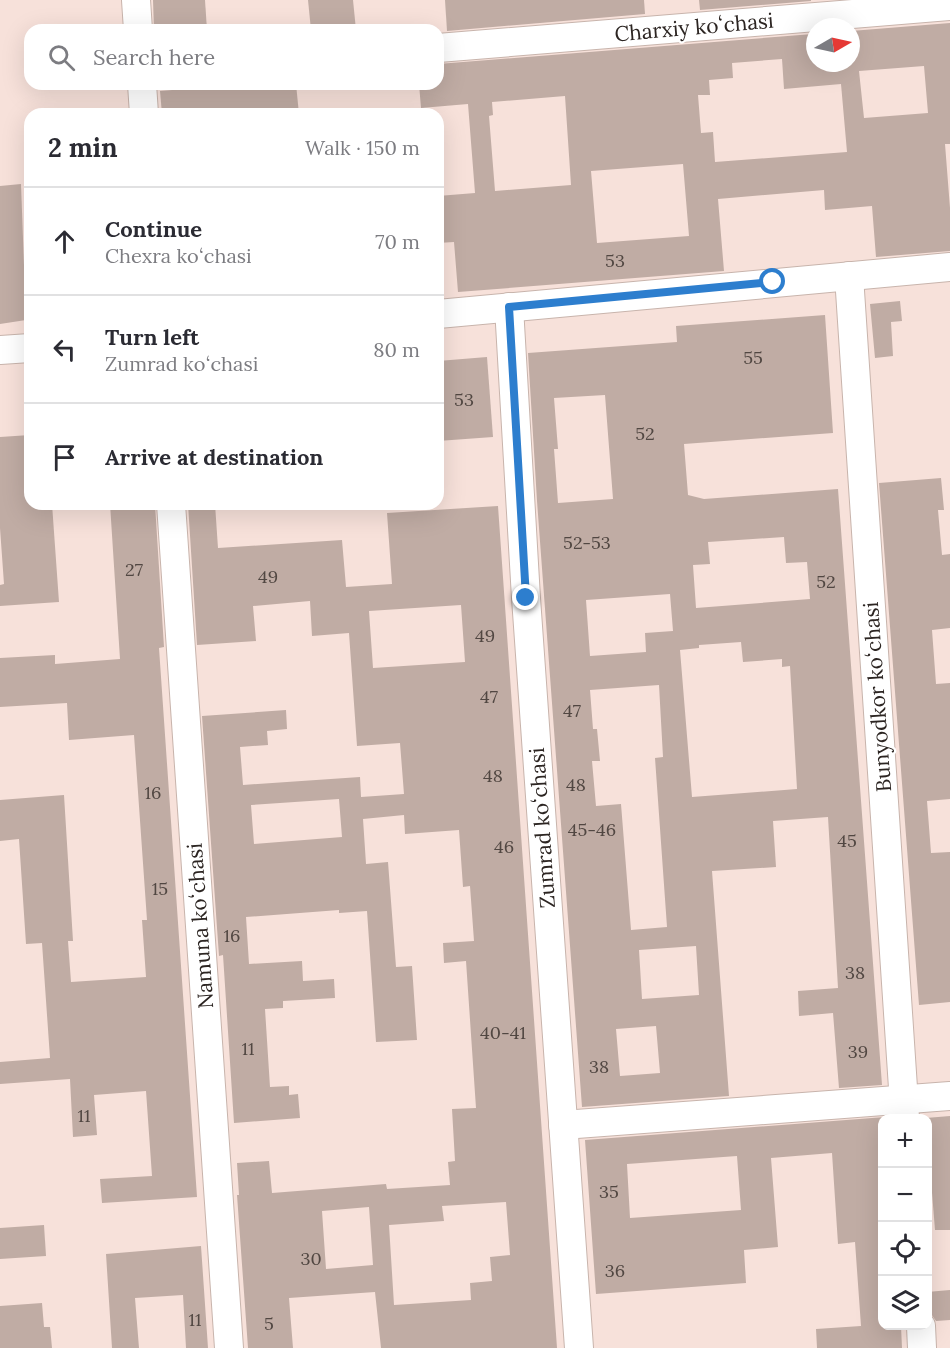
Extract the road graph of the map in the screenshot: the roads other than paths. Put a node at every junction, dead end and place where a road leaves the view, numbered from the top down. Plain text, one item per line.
1 (136, 0) edge
2 (950, 6) edge
3 (138, 24) edge
4 (444, 48) edge
5 (142, 90) edge
6 (143, 108) edge
7 (950, 267) edge
8 (849, 276) junction
9 (509, 307) junction
10 (444, 313) edge
11 (24, 348) edge
12 (0, 350) edge
13 (171, 510) edge
14 (950, 1096) edge
15 (905, 1109) edge
16 (563, 1125) junction
17 (921, 1330) edge
18 (229, 1348) edge
19 (579, 1348) edge
20 (922, 1348) edge

1 - 3 street
2 - 4 street, Charxiy koʻchasi
5 - 6 street
7 - 8 street
8 - 9 street
8 - 15 street, Bunyodkor koʻchasi
9 - 10 street
9 - 16 street, Zumrad koʻchasi
11 - 12 street
13 - 18 street, Namuna koʻchasi
14 - 15 street
15 - 16 street
16 - 19 street, Zumrad koʻchasi
17 - 20 street

